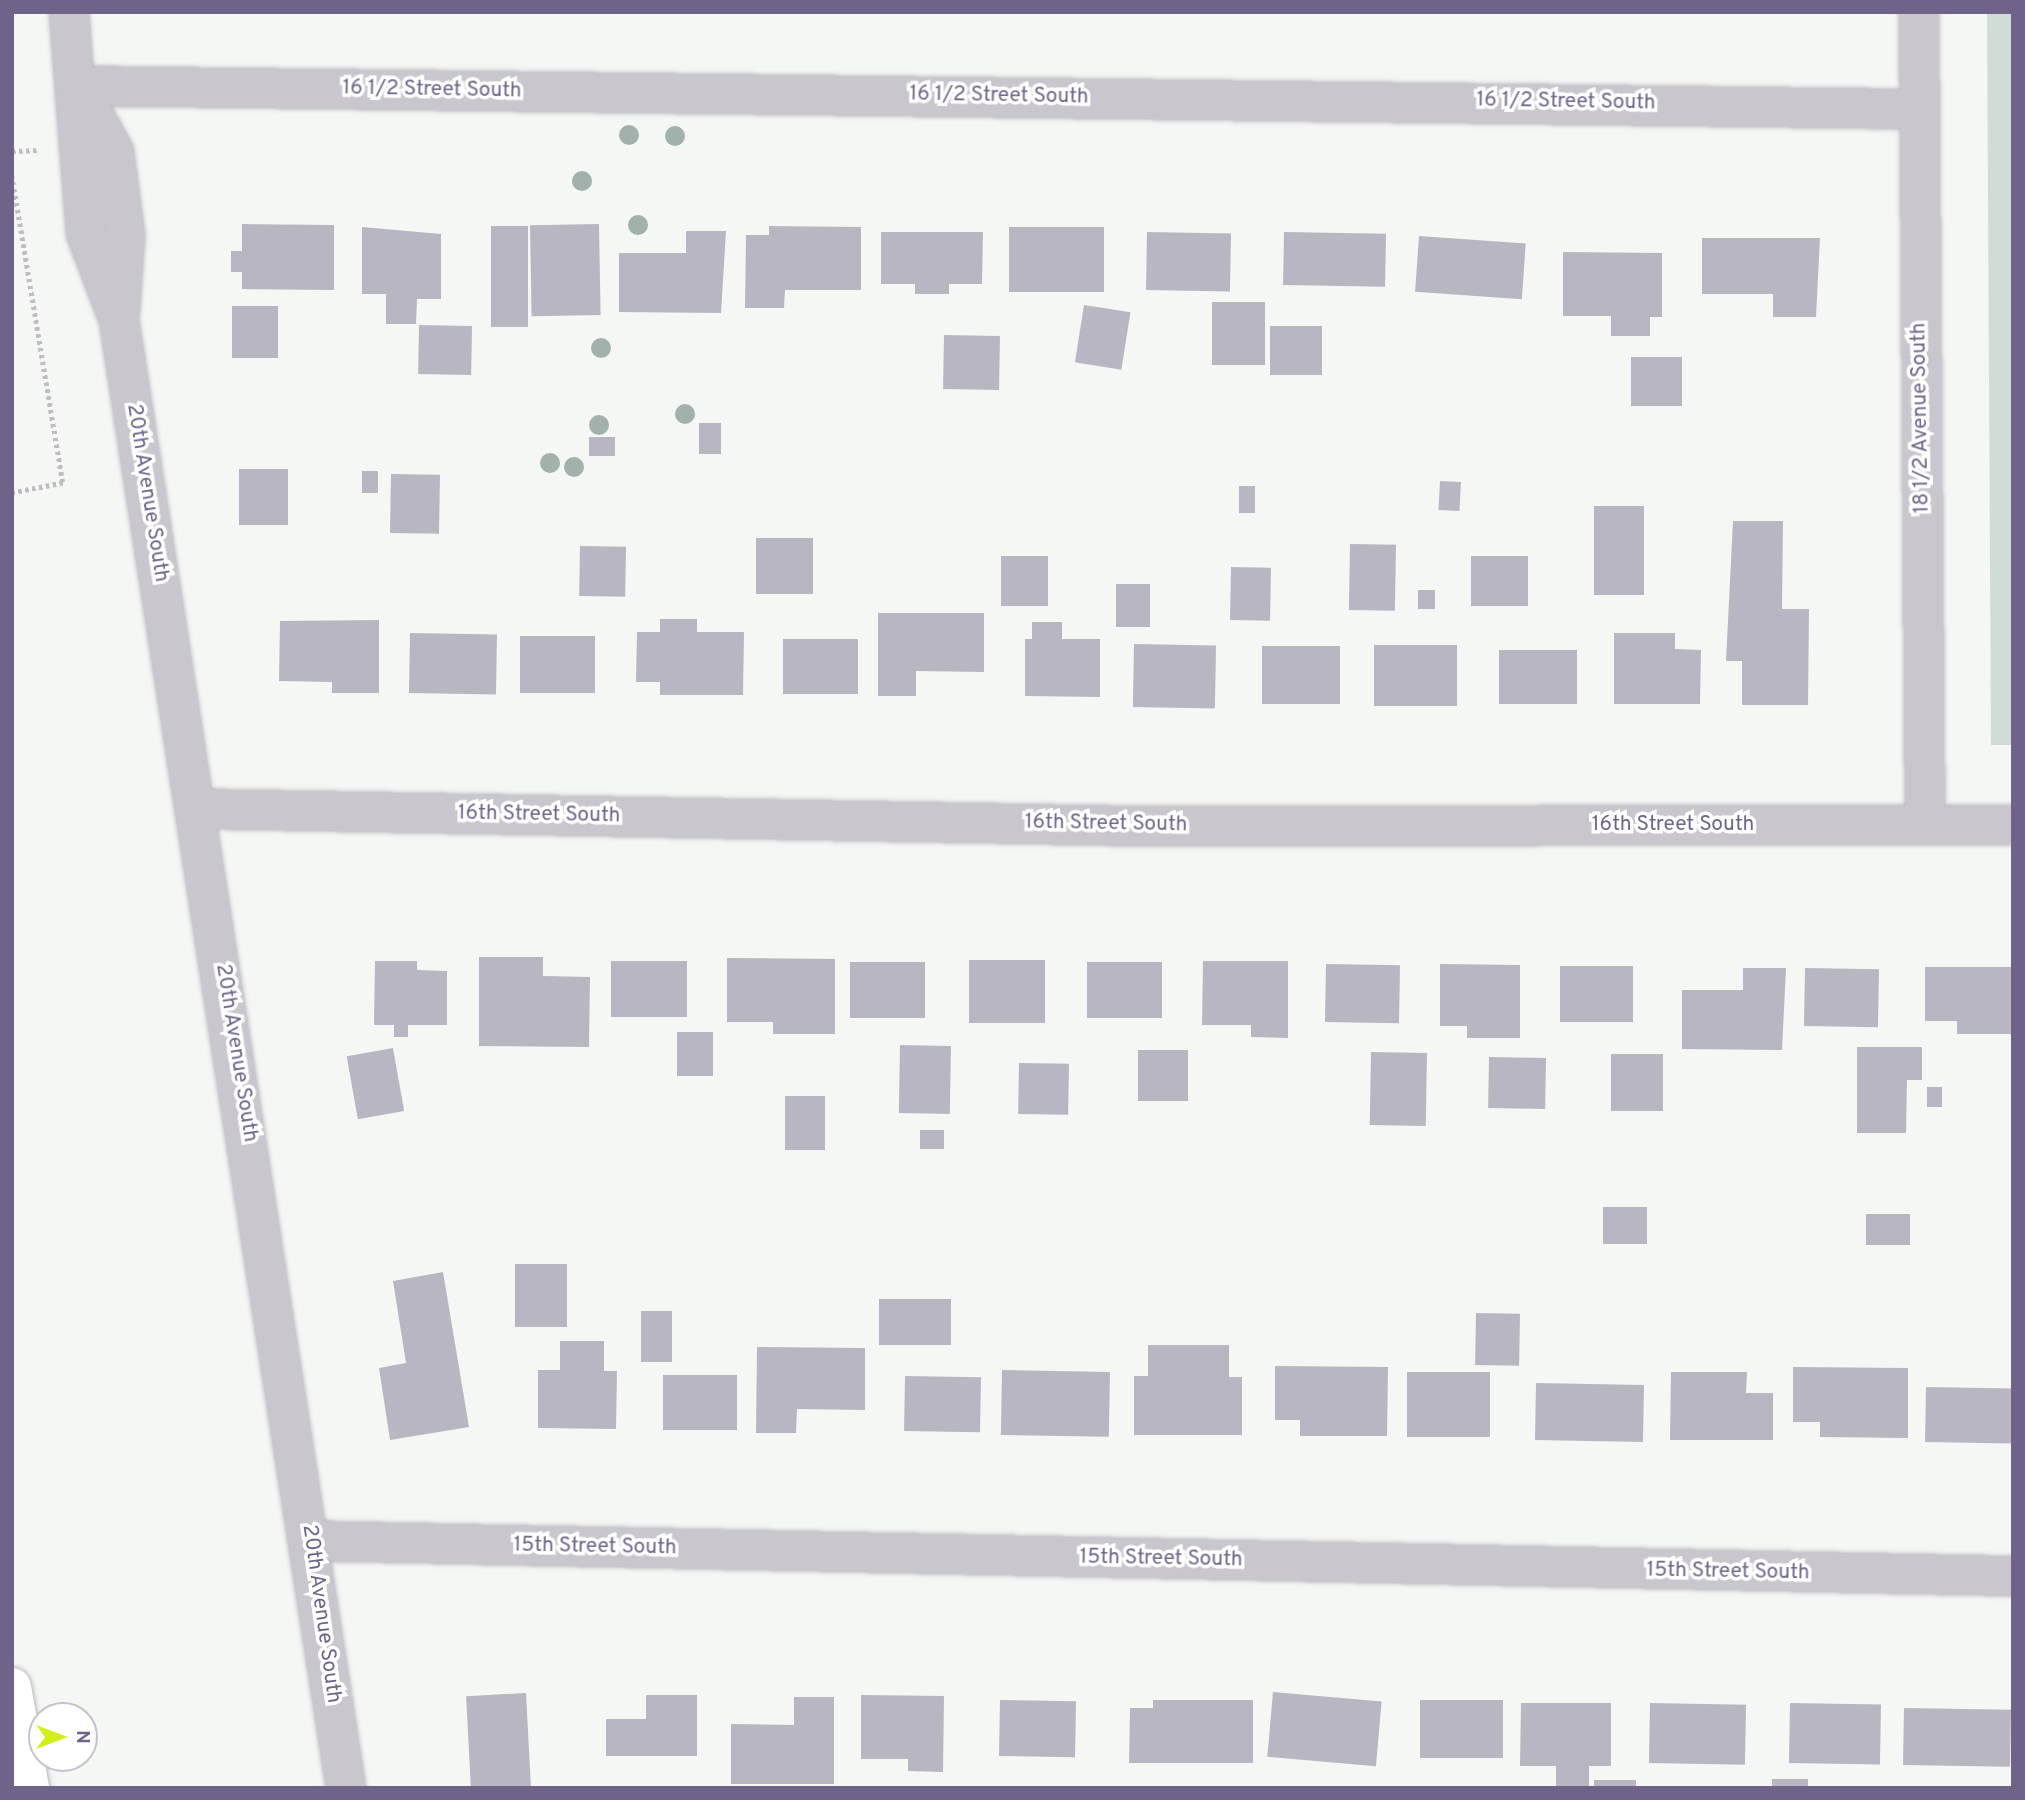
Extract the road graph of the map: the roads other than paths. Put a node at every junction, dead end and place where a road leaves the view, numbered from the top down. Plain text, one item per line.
1 (69, 12) edge
2 (1919, 12) edge
3 (78, 86) junction
4 (1920, 109) junction
5 (199, 809) junction
6 (1925, 824) junction
7 (2013, 825) edge
8 (310, 1541) junction
9 (2013, 1576) edge
10 (12, 1687) edge
11 (30, 1788) edge
12 (346, 1788) edge

1 - 3 street, 20th Avenue South
2 - 4 street, 18 1/2 Avenue South
3 - 4 street, 16 1/2 Street South
3 - 5 street, 20th Avenue South
4 - 6 street, 18 1/2 Avenue South
5 - 6 street, 16th Street South
5 - 8 street, 20th Avenue South
6 - 7 street, 16th Street South
8 - 9 street, 15th Street South
8 - 12 street, 20th Avenue South
10 - 11 highway

